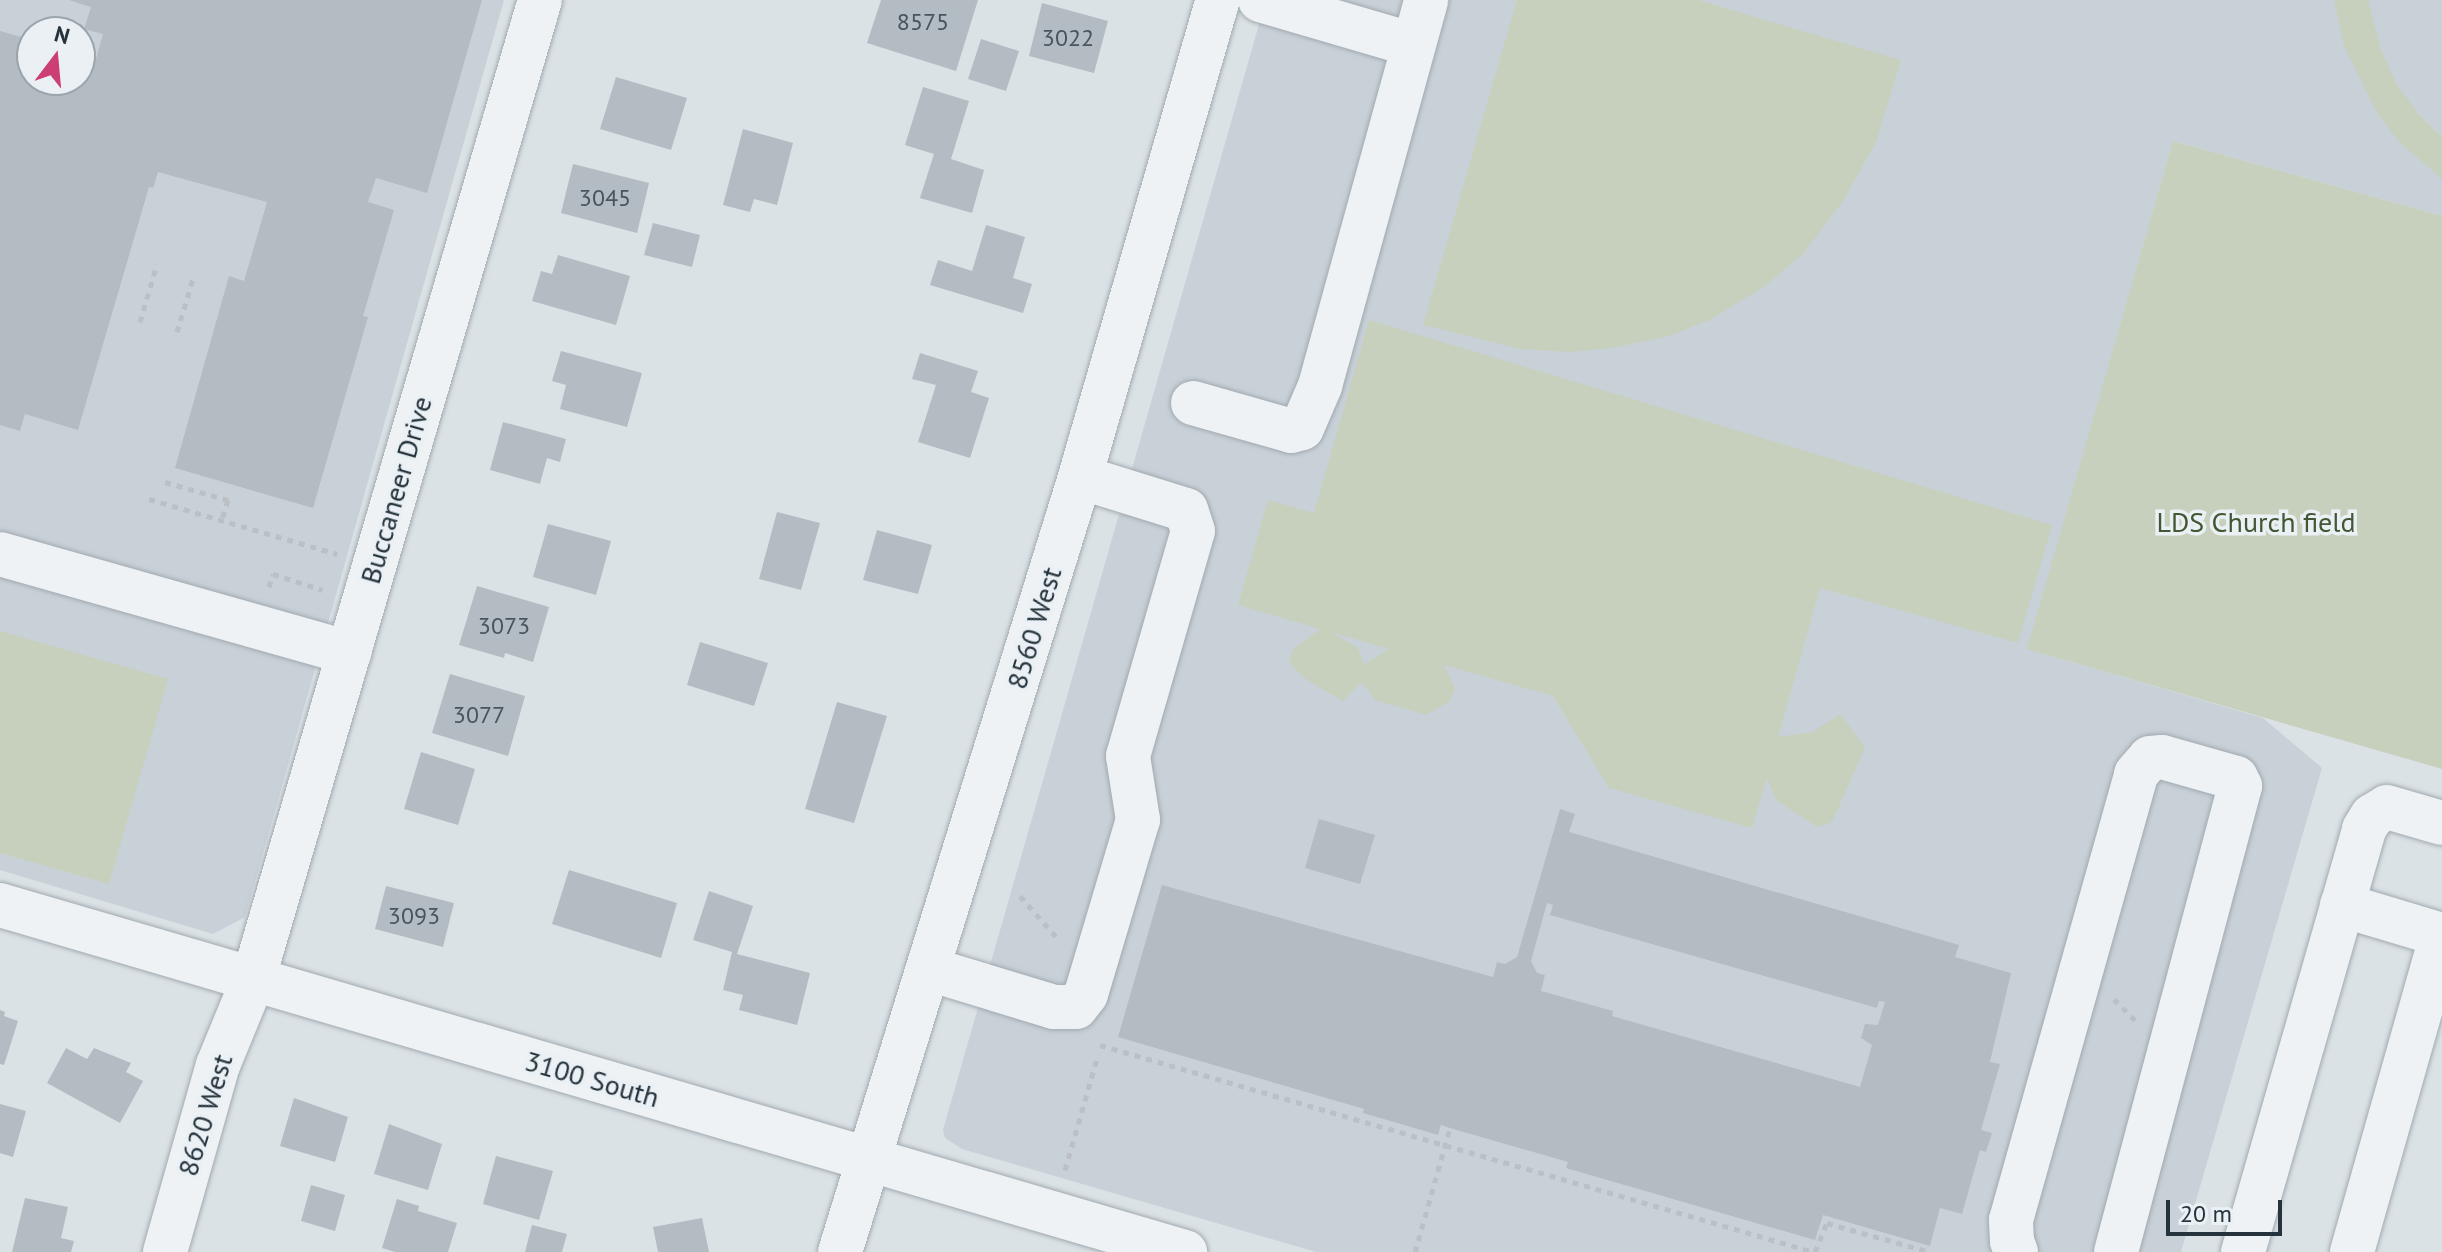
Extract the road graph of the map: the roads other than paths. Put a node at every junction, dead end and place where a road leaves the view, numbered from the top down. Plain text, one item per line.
1 (540, 0) edge
2 (1218, 0) edge
3 (1260, 0) edge
4 (1426, 0) edge
5 (1414, 45) junction
6 (1193, 403) dead end
7 (1080, 477) junction
8 (0, 554) edge
9 (349, 653) junction
10 (2442, 823) edge
11 (0, 905) edge
12 (2342, 905) junction
13 (2442, 934) edge
14 (929, 969) junction
15 (253, 980) junction
16 (871, 1160) junction
17 (165, 1252) edge
18 (840, 1252) edge
19 (1185, 1252) edge
20 (2016, 1252) edge
21 (2116, 1252) edge
22 (2243, 1252) edge
23 (2352, 1252) edge

1 - 9 street, Buccaneer Drive
2 - 7 street, 8560 West
3 - 5 street
4 - 5 street
5 - 6 street
7 - 14 street, 8560 West
7 - 14 street
8 - 9 street
9 - 15 street, Buccaneer Drive
10 - 12 street
11 - 15 street, 3100 South
12 - 13 street
12 - 22 street
13 - 23 street
14 - 16 street, 8560 West
15 - 16 street, 3100 South
15 - 17 street, 8620 West
16 - 18 street, 8560 West
16 - 19 street, 3100 South
20 - 21 street

